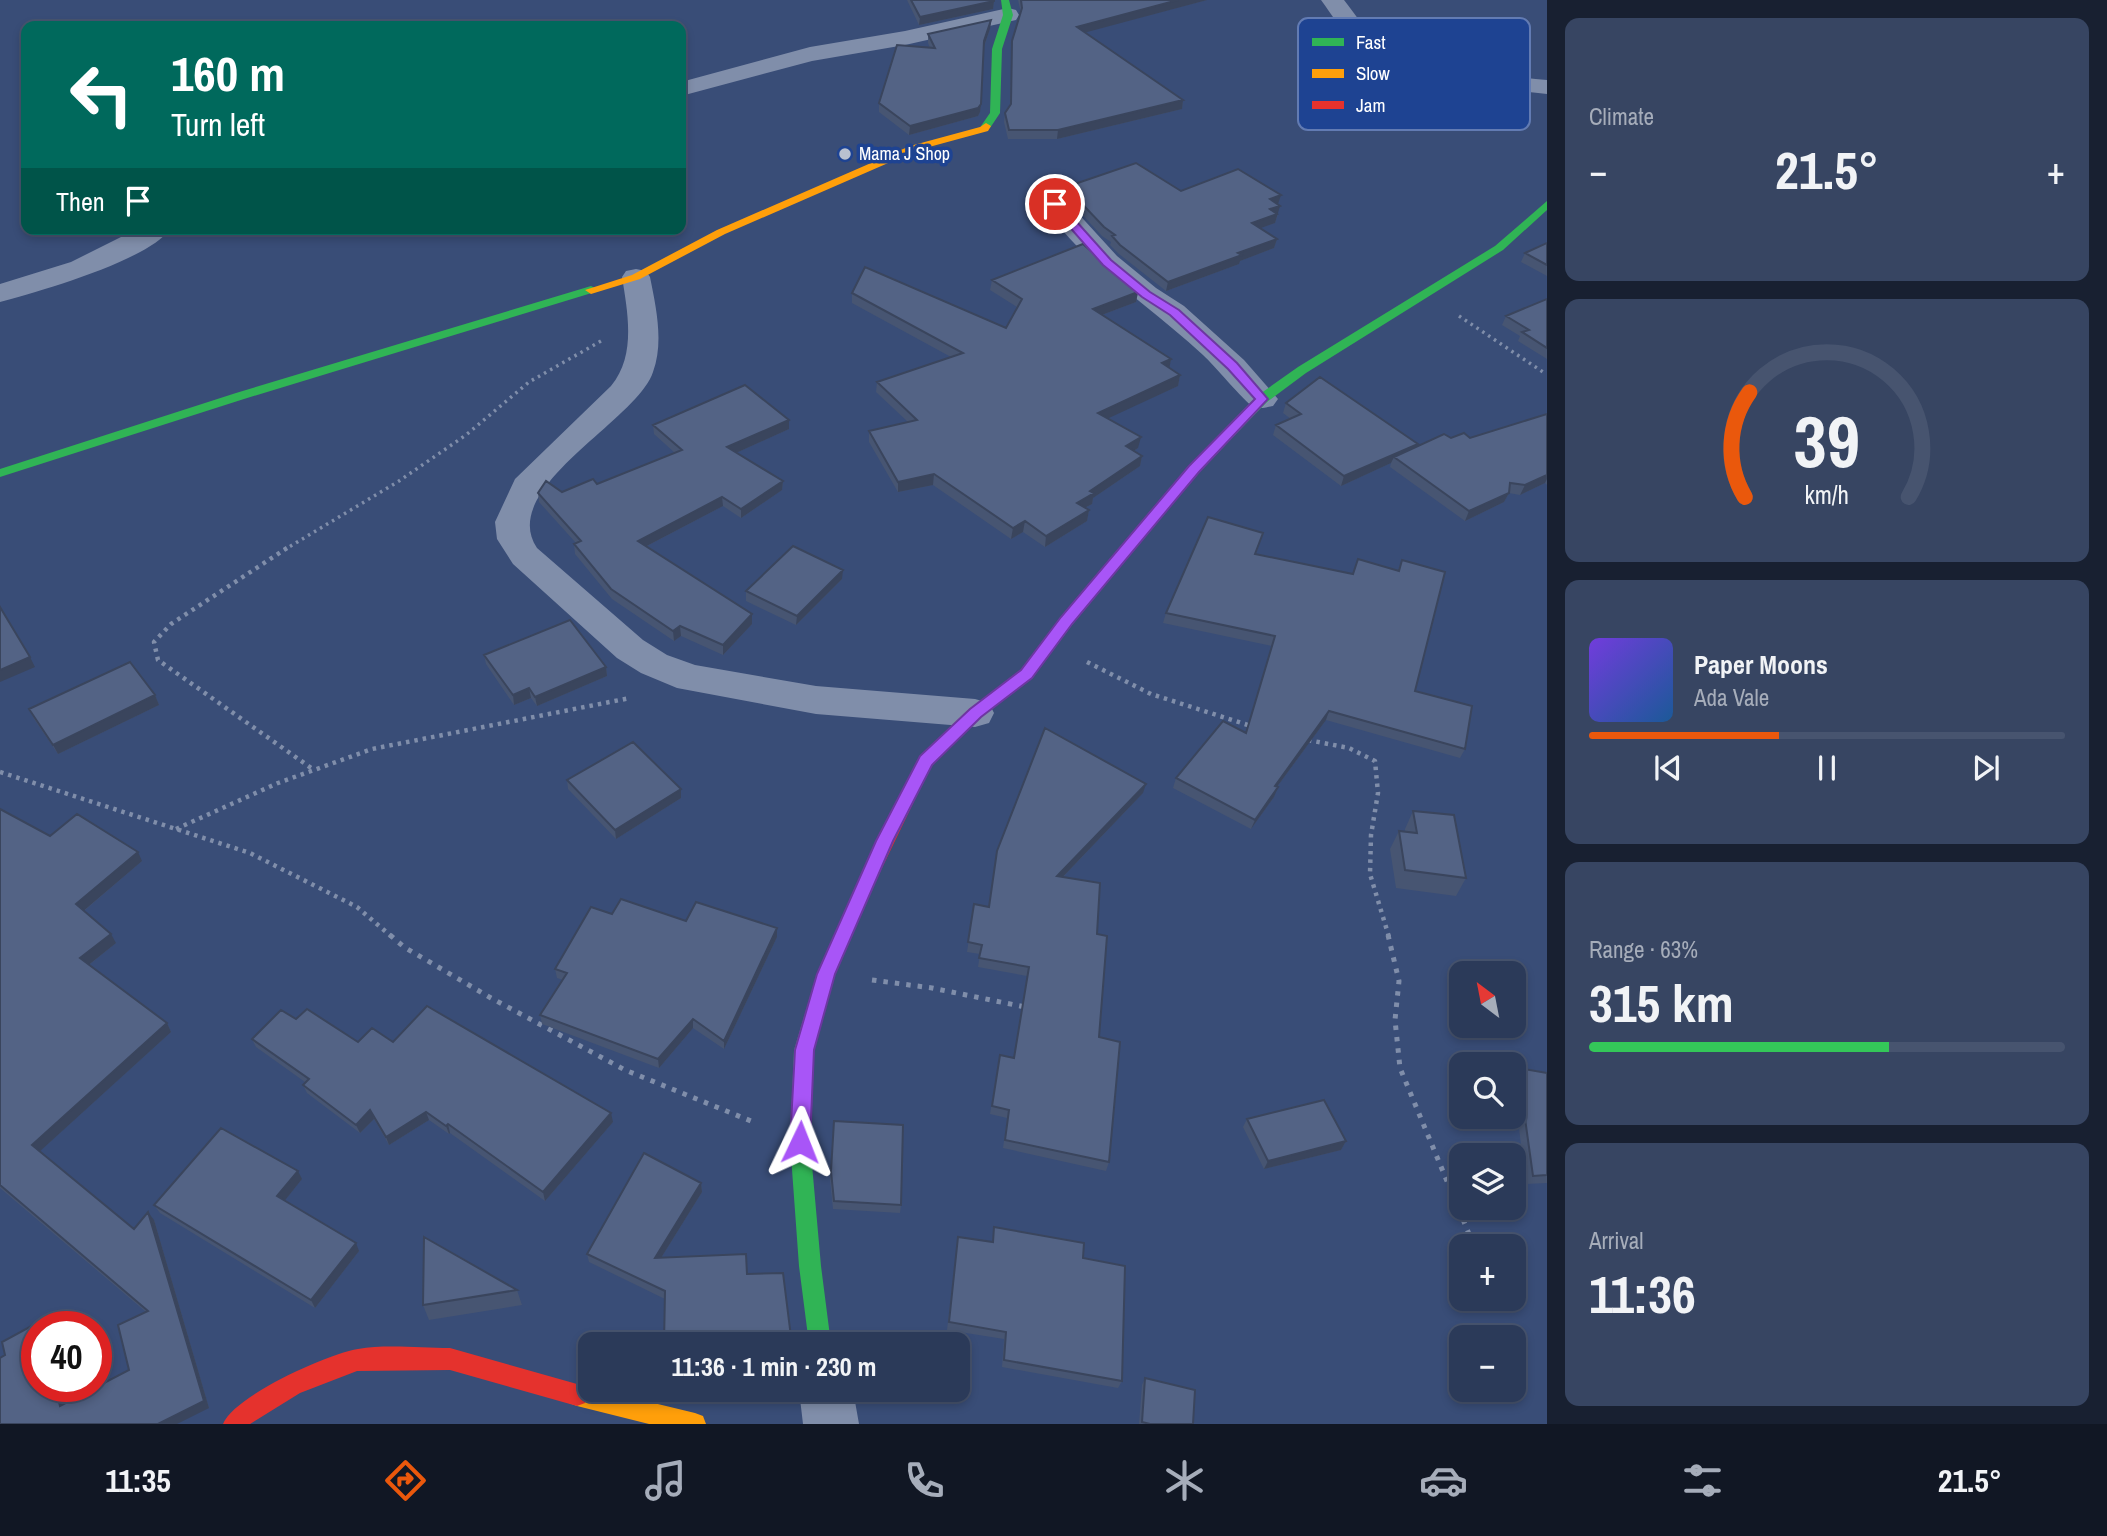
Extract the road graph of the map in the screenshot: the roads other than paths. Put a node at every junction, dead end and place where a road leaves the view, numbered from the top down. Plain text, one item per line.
1 (1332, 0) edge
2 (1007, 8) edge
3 (1347, 18) edge
4 (686, 88) edge
5 (1055, 204) dead end
6 (1547, 204) edge
7 (147, 235) edge
8 (636, 277) junction
9 (0, 293) edge
10 (1262, 399) junction
11 (0, 473) edge
12 (975, 713) junction
13 (818, 1332) edge
14 (234, 1424) edge
15 (695, 1424) edge

1 - 3 street
2 - 4 street
2 - 8 street
5 - 10 street
6 - 10 street
7 - 9 street
8 - 11 street
8 - 12 street
10 - 12 street
12 - 13 street
14 - 15 street

